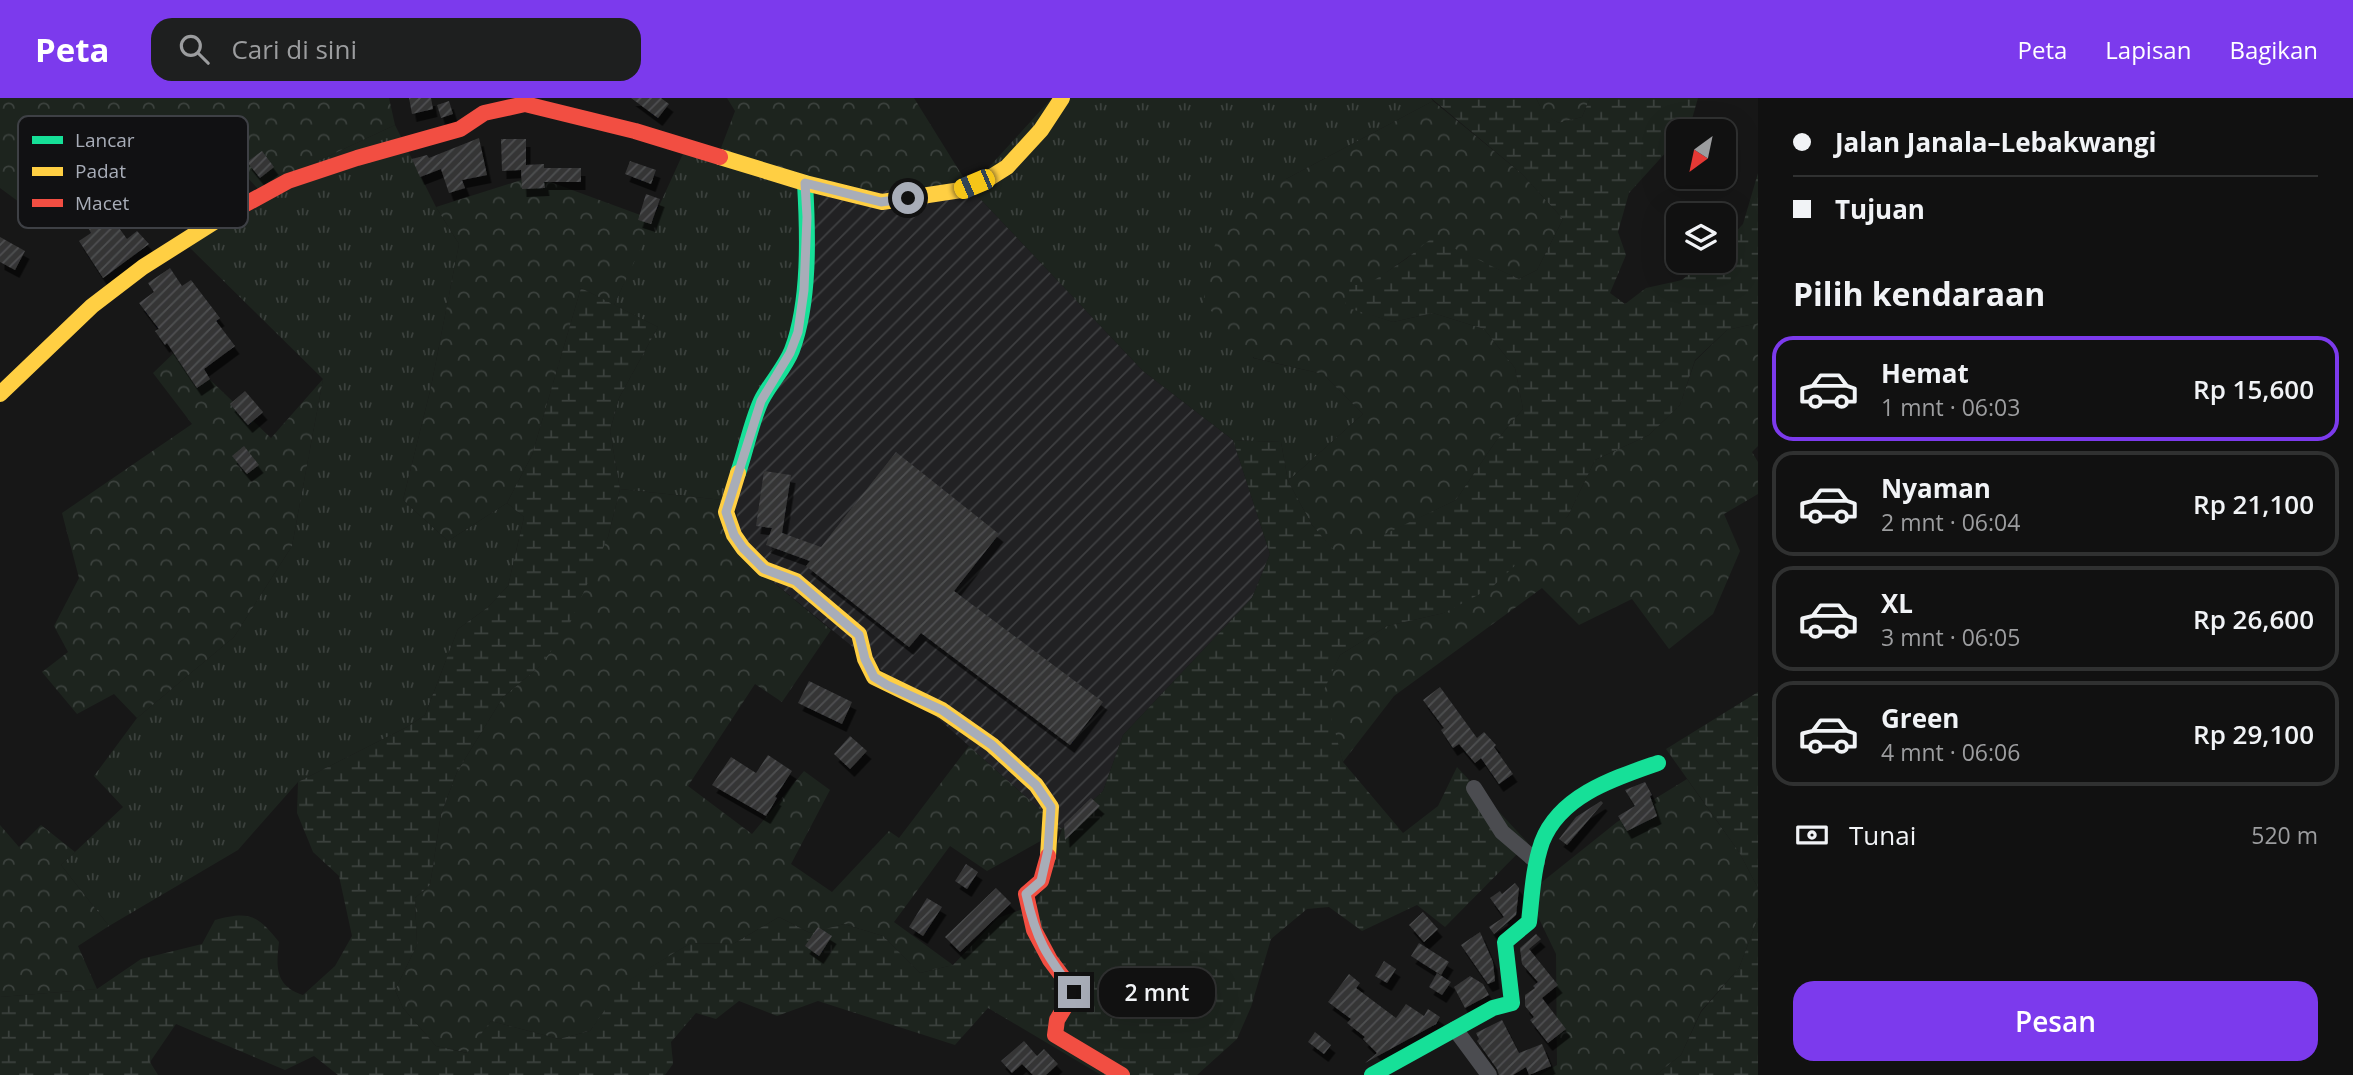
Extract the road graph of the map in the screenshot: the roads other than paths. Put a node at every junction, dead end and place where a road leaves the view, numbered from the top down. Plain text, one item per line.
1 (1062, 98) edge
2 (483, 106) edge
3 (805, 183) junction
4 (248, 203) edge
5 (204, 228) edge
6 (0, 394) edge
7 (1658, 763) dead end
8 (1474, 788) dead end
9 (1537, 862) junction
10 (1455, 1029) junction
11 (1122, 1075) edge
12 (1372, 1075) edge
13 (1489, 1075) edge

1 - 3 street
2 - 3 street
2 - 4 street
3 - 11 street
5 - 6 street
7 - 9 street
8 - 9 street
9 - 10 street
10 - 12 street
10 - 13 street

